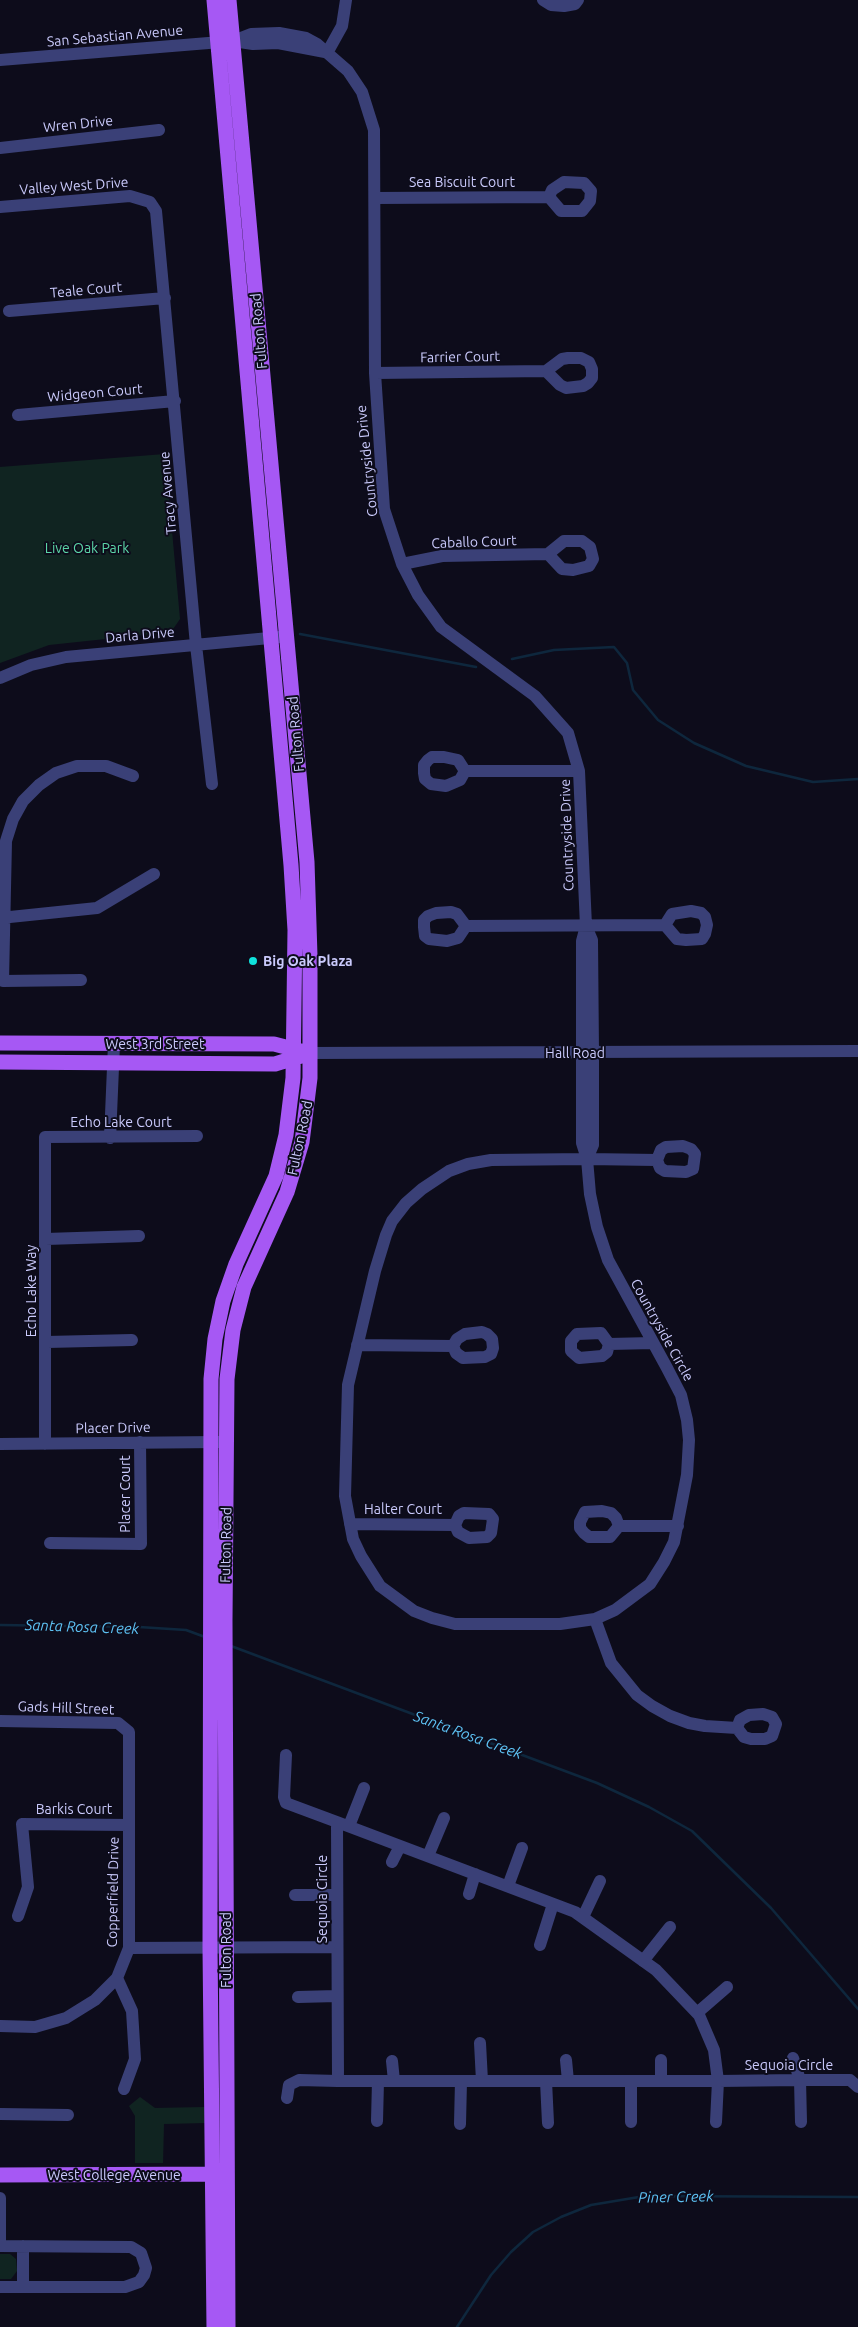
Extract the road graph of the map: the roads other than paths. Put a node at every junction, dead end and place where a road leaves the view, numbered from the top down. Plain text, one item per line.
1 (214, 0) edge
2 (229, 0) edge
3 (346, 0) edge
4 (543, 0) edge
5 (578, 0) edge
6 (225, 42) junction
7 (328, 53) junction
8 (0, 60) edge
9 (159, 130) dead end
10 (0, 148) edge
11 (549, 197) dead end
12 (375, 198) junction
13 (150, 202) joint
14 (0, 207) edge
15 (165, 298) junction
16 (9, 311) dead end
17 (546, 371) dead end
18 (375, 374) junction
19 (175, 401) junction
20 (18, 415) dead end
21 (548, 554) dead end
22 (402, 564) junction
23 (287, 636) junction
24 (270, 638) junction
25 (196, 645) junction
26 (0, 678) edge
27 (579, 770) junction
28 (465, 771) dead end
29 (133, 776) dead end
30 (212, 784) dead end
31 (154, 874) dead end
32 (3, 918) edge
33 (665, 925) dead end
34 (466, 926) dead end
35 (586, 926) junction
36 (81, 980) dead end
37 (0, 1043) edge
38 (114, 1044) junction
39 (858, 1051) edge
40 (293, 1053) junction
41 (310, 1053) junction
42 (587, 1053) junction
43 (0, 1062) edge
44 (112, 1062) junction
45 (197, 1136) dead end
46 (45, 1137) joint
47 (110, 1138) junction
48 (587, 1159) junction
49 (657, 1160) dead end
50 (139, 1236) dead end
51 (46, 1239) junction
52 (132, 1340) dead end
53 (46, 1342) junction
54 (653, 1343) junction
55 (609, 1344) dead end
56 (357, 1345) junction
57 (454, 1346) dead end
58 (140, 1442) junction
59 (211, 1442) junction
60 (227, 1442) junction
61 (0, 1444) edge
62 (45, 1444) junction
63 (350, 1524) junction
64 (455, 1525) dead end
65 (619, 1526) dead end
66 (678, 1526) junction
67 (50, 1543) dead end
68 (218, 1617) junction
69 (595, 1619) junction
70 (0, 1721) edge
71 (737, 1728) dead end
72 (130, 1732) joint
73 (286, 1756) dead end
74 (364, 1788) dead end
75 (444, 1818) dead end
76 (343, 1824) junction
77 (129, 1825) junction
78 (400, 1846) junction
79 (522, 1848) dead end
80 (428, 1856) junction
81 (392, 1862) dead end
82 (475, 1874) junction
83 (600, 1881) dead end
84 (508, 1886) junction
85 (469, 1894) dead end
86 (295, 1895) dead end
87 (336, 1895) junction
88 (553, 1904) junction
89 (18, 1916) dead end
90 (583, 1917) junction
91 (670, 1927) dead end
92 (540, 1945) dead end
93 (336, 1947) junction
94 (130, 1948) junction
95 (210, 1948) junction
96 (226, 1948) junction
97 (643, 1961) junction
98 (117, 1978) junction
99 (727, 1987) dead end
100 (337, 1996) junction
101 (298, 1997) dead end
102 (697, 2013) junction
103 (0, 2026) edge
104 (480, 2042) dead end
105 (793, 2058) dead end
106 (566, 2060) dead end
107 (661, 2060) dead end
108 (392, 2061) dead end
109 (800, 2080) junction
110 (338, 2081) junction
111 (378, 2081) junction
112 (394, 2081) junction
113 (461, 2081) junction
114 (482, 2081) junction
115 (546, 2081) junction
116 (568, 2081) junction
117 (631, 2081) junction
118 (661, 2081) junction
119 (718, 2081) junction
120 (858, 2087) edge
121 (124, 2089) dead end
122 (286, 2098) dead end
123 (0, 2114) edge
124 (68, 2115) dead end
125 (377, 2121) dead end
126 (631, 2122) dead end
127 (716, 2122) dead end
128 (801, 2122) dead end
129 (548, 2123) dead end
130 (460, 2124) dead end
131 (212, 2174) junction
132 (227, 2174) junction
133 (0, 2175) edge
134 (0, 2198) edge
135 (0, 2246) edge
136 (23, 2246) junction
137 (0, 2287) edge
138 (23, 2287) junction
139 (214, 2327) edge
140 (228, 2327) edge

1 - 6 main road, Fulton Road
2 - 6 main road, Fulton Road
3 - 7 street
4 - 5 street
6 - 7 street, Countryside Drive
6 - 8 street, San Sebastian Avenue
6 - 23 main road, Fulton Road
6 - 24 main road, Fulton Road
7 - 12 street, Countryside Drive
9 - 10 street, Wren Drive
11 - 12 street, Sea Biscuit Court
12 - 18 street, Countryside Drive
13 - 14 street, Valley West Drive
13 - 15 street, Tracy Avenue
15 - 16 street, Teale Court
15 - 19 street, Tracy Avenue
17 - 18 street, Farrier Court
18 - 22 street, Countryside Drive
19 - 20 street, Widgeon Court
19 - 25 street, Tracy Avenue
21 - 22 street, Caballo Court
22 - 27 street, Countryside Drive
23 - 24 street, Darla Drive
23 - 41 main road, Fulton Road
24 - 25 street, Darla Drive
24 - 40 main road, Fulton Road
25 - 26 street, Darla Drive
25 - 30 street, Tracy Avenue
27 - 28 street
27 - 35 street, Countryside Drive
29 - 32 street
31 - 32 street
32 - 36 street
33 - 35 street
34 - 35 street
35 - 42 street, Countryside Drive
37 - 38 main road, West 3rd Street
38 - 40 main road, West 3rd Street
38 - 44 street
39 - 42 street, Hall Road
40 - 41 main road, West 3rd Street
40 - 44 main road, West 3rd Street
40 - 59 main road, Fulton Road
41 - 42 street, Hall Road
41 - 60 main road, Fulton Road
42 - 48 street, Countryside Drive
43 - 44 main road, West 3rd Street
44 - 47 street
45 - 47 street, Echo Lake Court
46 - 47 street, Echo Lake Court
46 - 51 street, Echo Lake Way
48 - 49 street
48 - 54 street, Countryside Circle
48 - 56 street, Countryside Circle
50 - 51 street
51 - 53 street, Echo Lake Way
52 - 53 street
53 - 62 street, Echo Lake Way
54 - 55 street
54 - 66 street, Countryside Circle
56 - 57 street
56 - 63 street, Countryside Circle
58 - 59 street, Placer Drive
58 - 62 street, Placer Drive
58 - 67 street, Placer Court
59 - 60 street, Placer Drive
59 - 68 main road, Fulton Road
60 - 68 main road, Fulton Road
61 - 62 street, Placer Drive
63 - 64 street, Halter Court
63 - 69 street, Countryside Circle
65 - 66 street
66 - 69 street, Countryside Circle
68 - 95 main road, Fulton Road
68 - 96 main road, Fulton Road
69 - 71 street
70 - 72 street, Gads Hill Street
72 - 77 street, Copperfield Drive
73 - 76 street
74 - 76 street
75 - 80 street
76 - 78 street
76 - 87 street, Sequoia Circle
77 - 89 street, Barkis Court
77 - 94 street, Copperfield Drive
78 - 80 street
78 - 81 street
79 - 84 street
80 - 82 street
82 - 84 street
82 - 85 street
83 - 90 street
84 - 88 street
86 - 87 street
87 - 93 street, Sequoia Circle
88 - 90 street
88 - 92 street
90 - 97 street
91 - 97 street
93 - 96 street
93 - 100 street, Sequoia Circle
94 - 95 street
94 - 98 street, Copperfield Drive
95 - 96 street
95 - 131 main road, Fulton Road
96 - 132 main road, Fulton Road
97 - 102 street
98 - 103 street, Copperfield Drive
98 - 121 street
99 - 102 street
100 - 101 street
100 - 110 street, Sequoia Circle
102 - 119 street
104 - 114 street
105 - 109 street
106 - 116 street
107 - 118 street
108 - 112 street
109 - 119 street, Sequoia Circle
109 - 120 street, Sequoia Circle
109 - 128 street
110 - 111 street, Sequoia Circle
110 - 122 street
111 - 112 street, Sequoia Circle
111 - 125 street
112 - 113 street, Sequoia Circle
113 - 114 street, Sequoia Circle
113 - 130 street
114 - 115 street, Sequoia Circle
115 - 116 street, Sequoia Circle
115 - 129 street
116 - 117 street, Sequoia Circle
117 - 118 street, Sequoia Circle
117 - 126 street
118 - 119 street, Sequoia Circle
119 - 127 street
123 - 124 street
131 - 132 main road, West College Avenue
131 - 133 main road, West College Avenue
131 - 139 main road, Fulton Road
132 - 140 main road, Fulton Road
134 - 135 street
135 - 136 street
136 - 138 street
136 - 138 street
137 - 138 street

